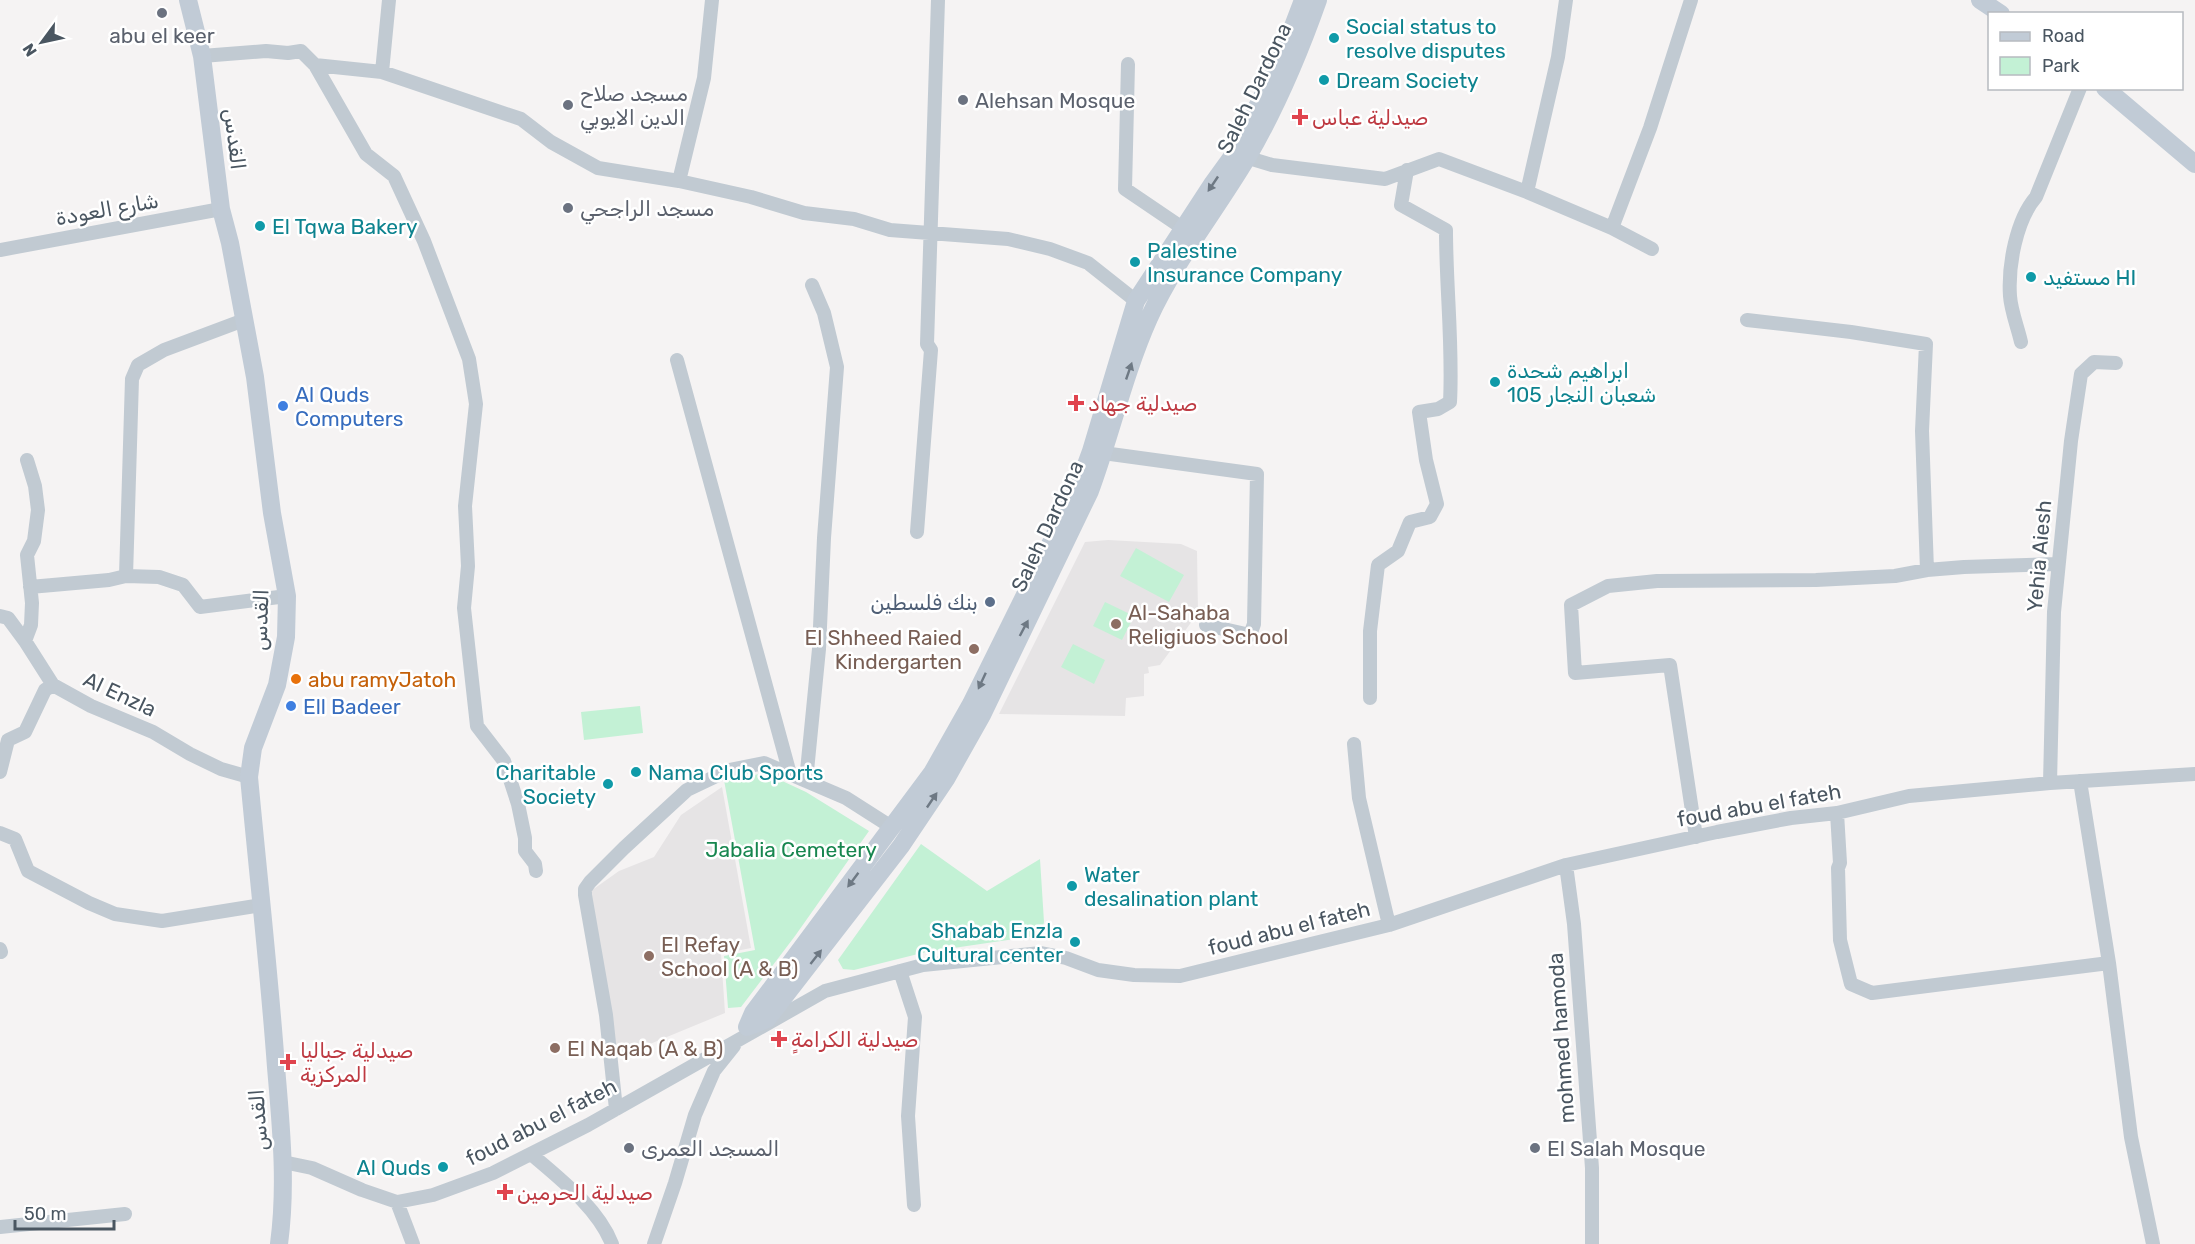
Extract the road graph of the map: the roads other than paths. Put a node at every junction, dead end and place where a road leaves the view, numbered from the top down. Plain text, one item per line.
1 (188, 0) edge
2 (389, 0) edge
3 (712, 0) edge
4 (938, 0) edge
5 (1303, 0) edge
6 (1318, 0) edge
7 (1566, 0) edge
8 (1691, 0) edge
9 (1980, 0) edge
10 (1998, 12) edge
11 (202, 56) junction
12 (1128, 64) dead end
13 (315, 65) junction
14 (382, 72) junction
15 (2079, 90) edge
16 (2107, 90) edge
17 (1241, 156) junction
18 (2195, 164) edge
19 (1407, 170) junction
20 (679, 181) junction
21 (1527, 192) junction
22 (221, 209) junction
23 (1612, 228) junction
24 (1184, 229) junction
25 (930, 234) junction
26 (1652, 249) dead end
27 (0, 250) edge
28 (812, 285) dead end
29 (1136, 301) junction
30 (244, 320) junction
31 (1747, 320) dead end
32 (2021, 342) dead end
33 (677, 360) dead end
34 (2116, 363) dead end
35 (1098, 452) junction
36 (27, 460) dead end
37 (917, 532) dead end
38 (2058, 564) junction
39 (1927, 570) junction
40 (126, 576) junction
41 (30, 587) junction
42 (287, 596) junction
43 (0, 616) edge
44 (1206, 625) dead end
45 (25, 641) junction
46 (53, 685) junction
47 (1370, 698) dead end
48 (1354, 744) dead end
49 (0, 772) edge
50 (790, 774) junction
51 (2195, 774) edge
52 (249, 777) junction
53 (806, 781) junction
54 (2080, 781) junction
55 (2050, 783) junction
56 (1837, 813) junction
57 (893, 828) junction
58 (0, 833) edge
59 (1696, 837) junction
60 (1566, 865) junction
61 (536, 871) dead end
62 (261, 906) junction
63 (1389, 925) junction
64 (2109, 963) junction
65 (900, 971) junction
66 (743, 1034) junction
67 (616, 1109) junction
68 (531, 1154) junction
69 (284, 1162) junction
70 (397, 1202) junction
71 (914, 1205) dead end
72 (125, 1214) dead end
73 (0, 1227) edge
74 (279, 1244) edge
75 (414, 1244) edge
76 (612, 1244) edge
77 (654, 1244) edge
78 (1592, 1244) edge
79 (2153, 1244) edge

1 - 11 street, القدس
2 - 14 street
3 - 20 street
4 - 25 street
5 - 17 street, Saleh Dardona
6 - 17 street, Saleh Dardona
7 - 21 street
8 - 23 street
9 - 10 street
11 - 13 street
11 - 22 street, القدس
12 - 24 street
13 - 14 street
13 - 61 street
14 - 20 street
15 - 32 street
16 - 18 street
17 - 19 street
17 -> 24 street, Saleh Dardona
35 -> 17 street, Saleh Dardona
19 - 21 street
19 - 47 street
20 - 25 street
21 - 23 street
22 - 27 street, شارع العودة
22 - 30 street, القدس
23 - 26 street
24 - 29 street, Saleh Dardona
25 - 29 street
25 - 37 street
28 - 53 street
29 - 35 street, Saleh Dardona
30 - 40 street
30 - 42 street, القدس
31 - 39 street
33 - 50 street
34 - 38 street, Yehia Aiesh
35 - 44 street
35 -> 57 street, Saleh Dardona
66 -> 35 street, Saleh Dardona
36 - 41 street
38 - 39 street
38 - 55 street, Yehia Aiesh
39 - 59 street
40 - 41 street
40 - 42 street
41 - 45 street
42 - 52 street, القدس
43 - 45 street, Al Enzla
45 - 46 street, Al Enzla
46 - 49 street
46 - 52 street, Al Enzla
48 - 63 street
50 - 53 street
50 - 67 street
51 - 54 street, foud abu el fateh
52 - 62 street, القدس
53 - 57 street
54 - 55 street, foud abu el fateh
54 - 64 street
55 - 56 street, foud abu el fateh
56 - 59 street, foud abu el fateh
56 - 64 street
57 -> 66 street, Saleh Dardona
58 - 62 street
59 - 60 street, foud abu el fateh
60 - 63 street, foud abu el fateh
60 - 78 street, mohmed hamoda
62 - 69 street, القدس
63 - 65 street, foud abu el fateh
64 - 79 street
65 - 66 street, foud abu el fateh
65 - 71 street
66 - 67 street, foud abu el fateh
66 - 77 street, Saleh Dardona
67 - 68 street, foud abu el fateh
68 - 70 street, foud abu el fateh
68 - 76 street
69 - 70 street
69 - 74 street, القدس
70 - 75 street
72 - 73 street

